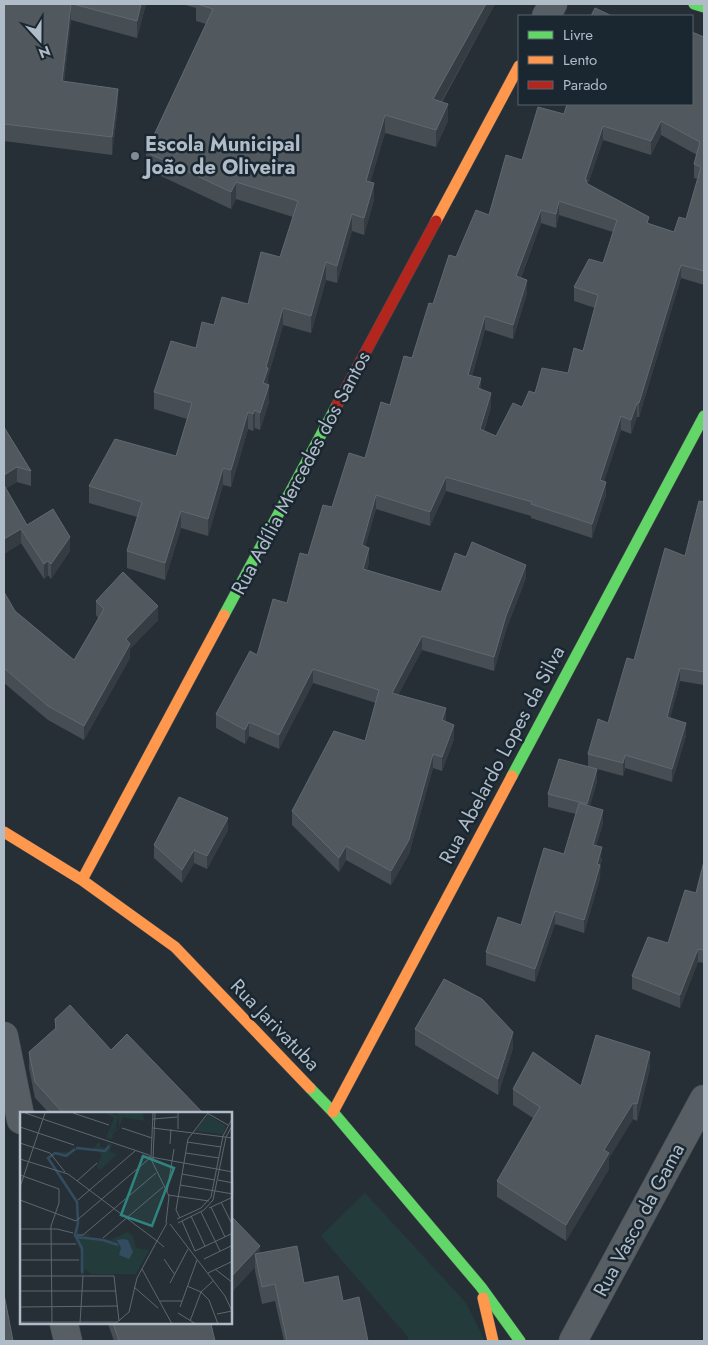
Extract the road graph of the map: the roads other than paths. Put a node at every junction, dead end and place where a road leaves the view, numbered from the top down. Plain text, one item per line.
1 (553, 4) edge
2 (694, 4) edge
3 (704, 7) edge
4 (547, 15) edge
5 (518, 68) edge
6 (704, 416) edge
7 (4, 832) edge
8 (82, 880) junction
9 (4, 1036) edge
10 (704, 1099) edge
11 (333, 1112) junction
12 (20, 1115) edge
13 (481, 1287) junction
14 (64, 1325) edge
15 (68, 1341) edge
16 (493, 1341) edge
17 (520, 1341) edge
18 (573, 1341) edge

1 - 4 street
2 - 3 street
5 - 8 street, Rua Adília Mercedes dos Santos
6 - 11 street, Rua Abelardo Lopes da Silva
7 - 8 street, Rua Jarivatuba
8 - 11 street, Rua Jarivatuba
9 - 12 street
10 - 18 street, Rua Vasco da Gama
11 - 13 street, Rua Jarivatuba
13 - 16 street, Rua Jarivatuba
13 - 17 street, Rua Jarivatuba
14 - 15 street

